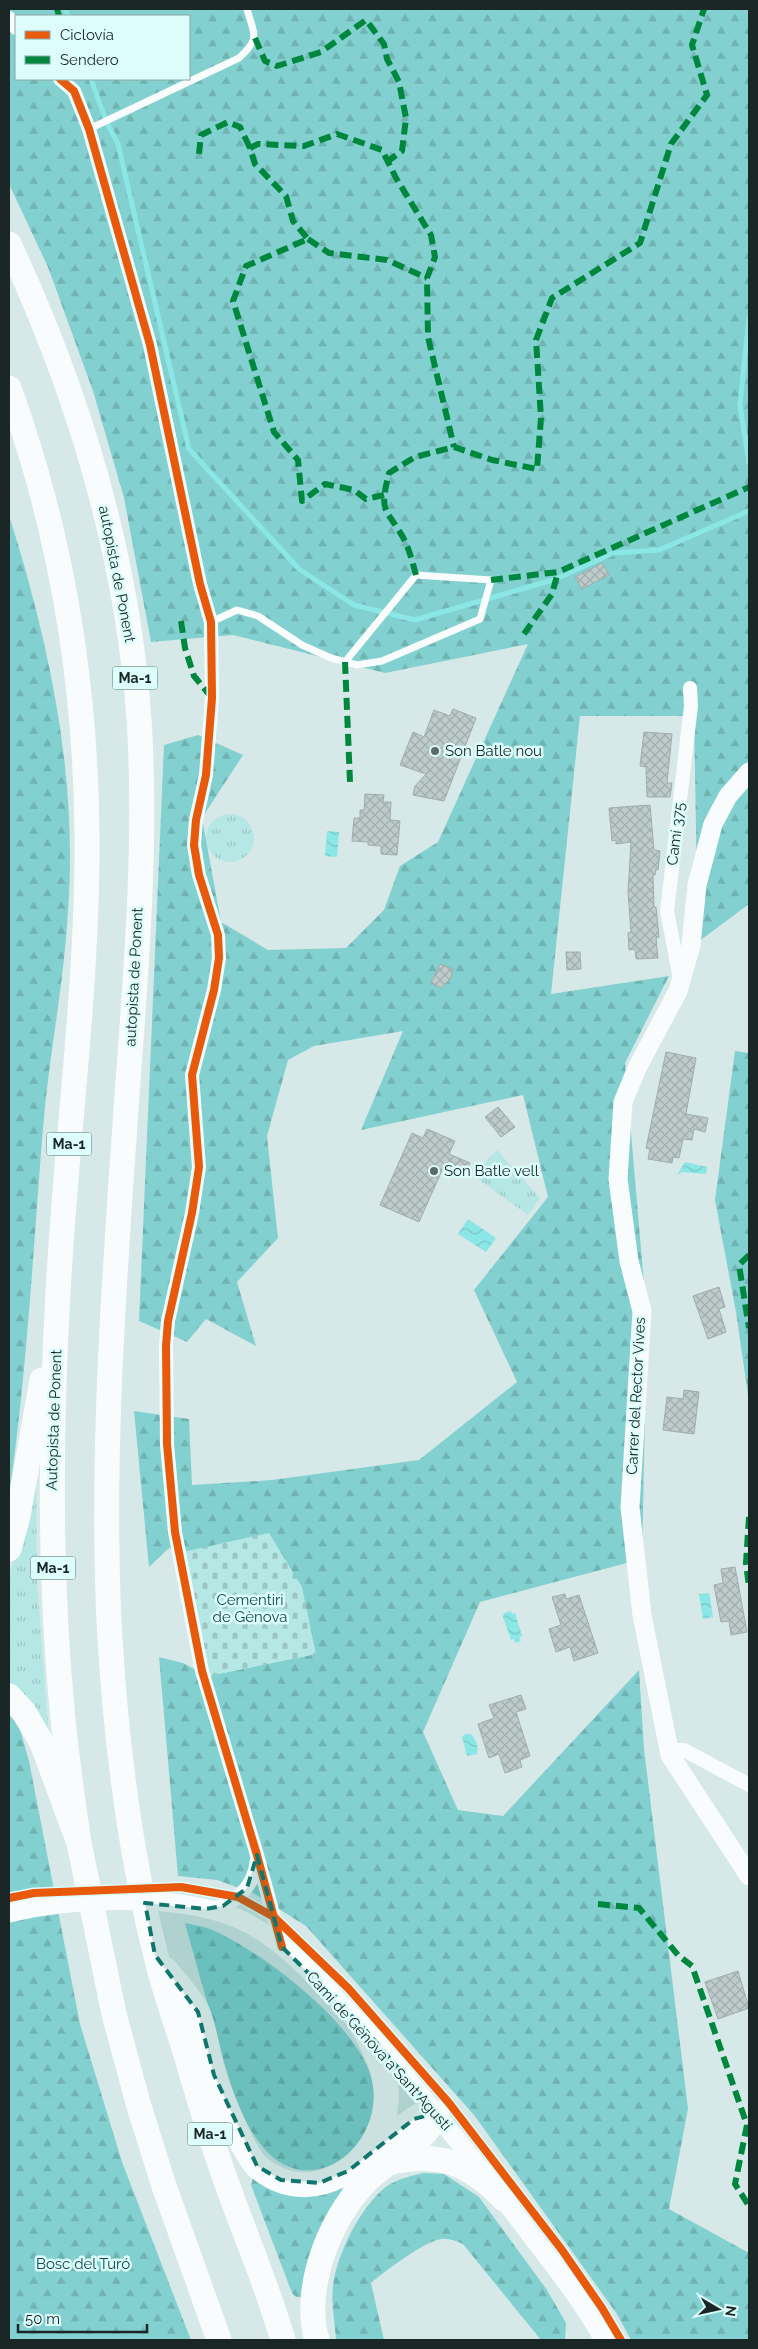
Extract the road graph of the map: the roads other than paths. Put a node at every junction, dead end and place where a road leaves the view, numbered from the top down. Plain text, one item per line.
1 (247, 9) edge
2 (61, 80) edge
3 (90, 129) junction
4 (9, 244) edge
5 (9, 388) edge
6 (211, 622) junction
7 (345, 662) junction
8 (690, 688) dead end
9 (749, 772) edge
10 (681, 980) junction
11 (58, 1292) junction
12 (9, 1549) edge
13 (9, 1696) edge
14 (670, 1755) junction
15 (749, 1785) edge
16 (79, 1844) junction
17 (257, 1856) junction
18 (749, 1876) edge
19 (206, 1909) junction
20 (9, 1913) edge
21 (282, 1947) junction
22 (155, 1954) junction
23 (363, 2027) junction
24 (437, 2113) junction
25 (361, 2160) junction
26 (388, 2163) junction
27 (504, 2199) junction
28 (274, 2310) junction
29 (220, 2340) edge
30 (283, 2340) edge
31 (289, 2340) edge
32 (317, 2340) edge
33 (604, 2340) edge

1 - 3 lane
2 - 3 street
3 - 6 street
4 - 22 highway, autopista de Ponent / Ma-1
5 - 11 highway, Autopista de Ponent / Ma-1
6 - 7 lane
6 - 17 street
7 - 7 lane
8 - 10 street, Camí 375
9 - 10 street, Carrer del Rector Vives
10 - 14 street, Carrer del Rector Vives
11 - 12 highway
11 - 16 highway, Autopista de Ponent / Ma-1
13 - 16 highway
14 - 15 street
14 - 18 street, Carrer del Rector Vives
16 - 29 highway, Ma-1
17 - 19 street
17 - 21 street
19 - 20 street, Camí de Gènova a Sant Agustí
19 - 21 street, Camí de Gènova a Sant Agustí
21 - 23 street, Camí de Gènova a Sant Agustí
22 - 25 highway
22 - 28 highway, Ma-1
23 - 24 street, Camí de Gènova a Sant Agustí
23 - 25 highway
24 - 25 highway
24 - 26 highway
24 - 27 street, Camí de Gènova a Sant Agustí
26 - 27 highway
26 - 32 highway
27 - 33 street, Camí de Gènova a Sant Agustí
28 - 30 highway, Ma-1
28 - 31 highway

